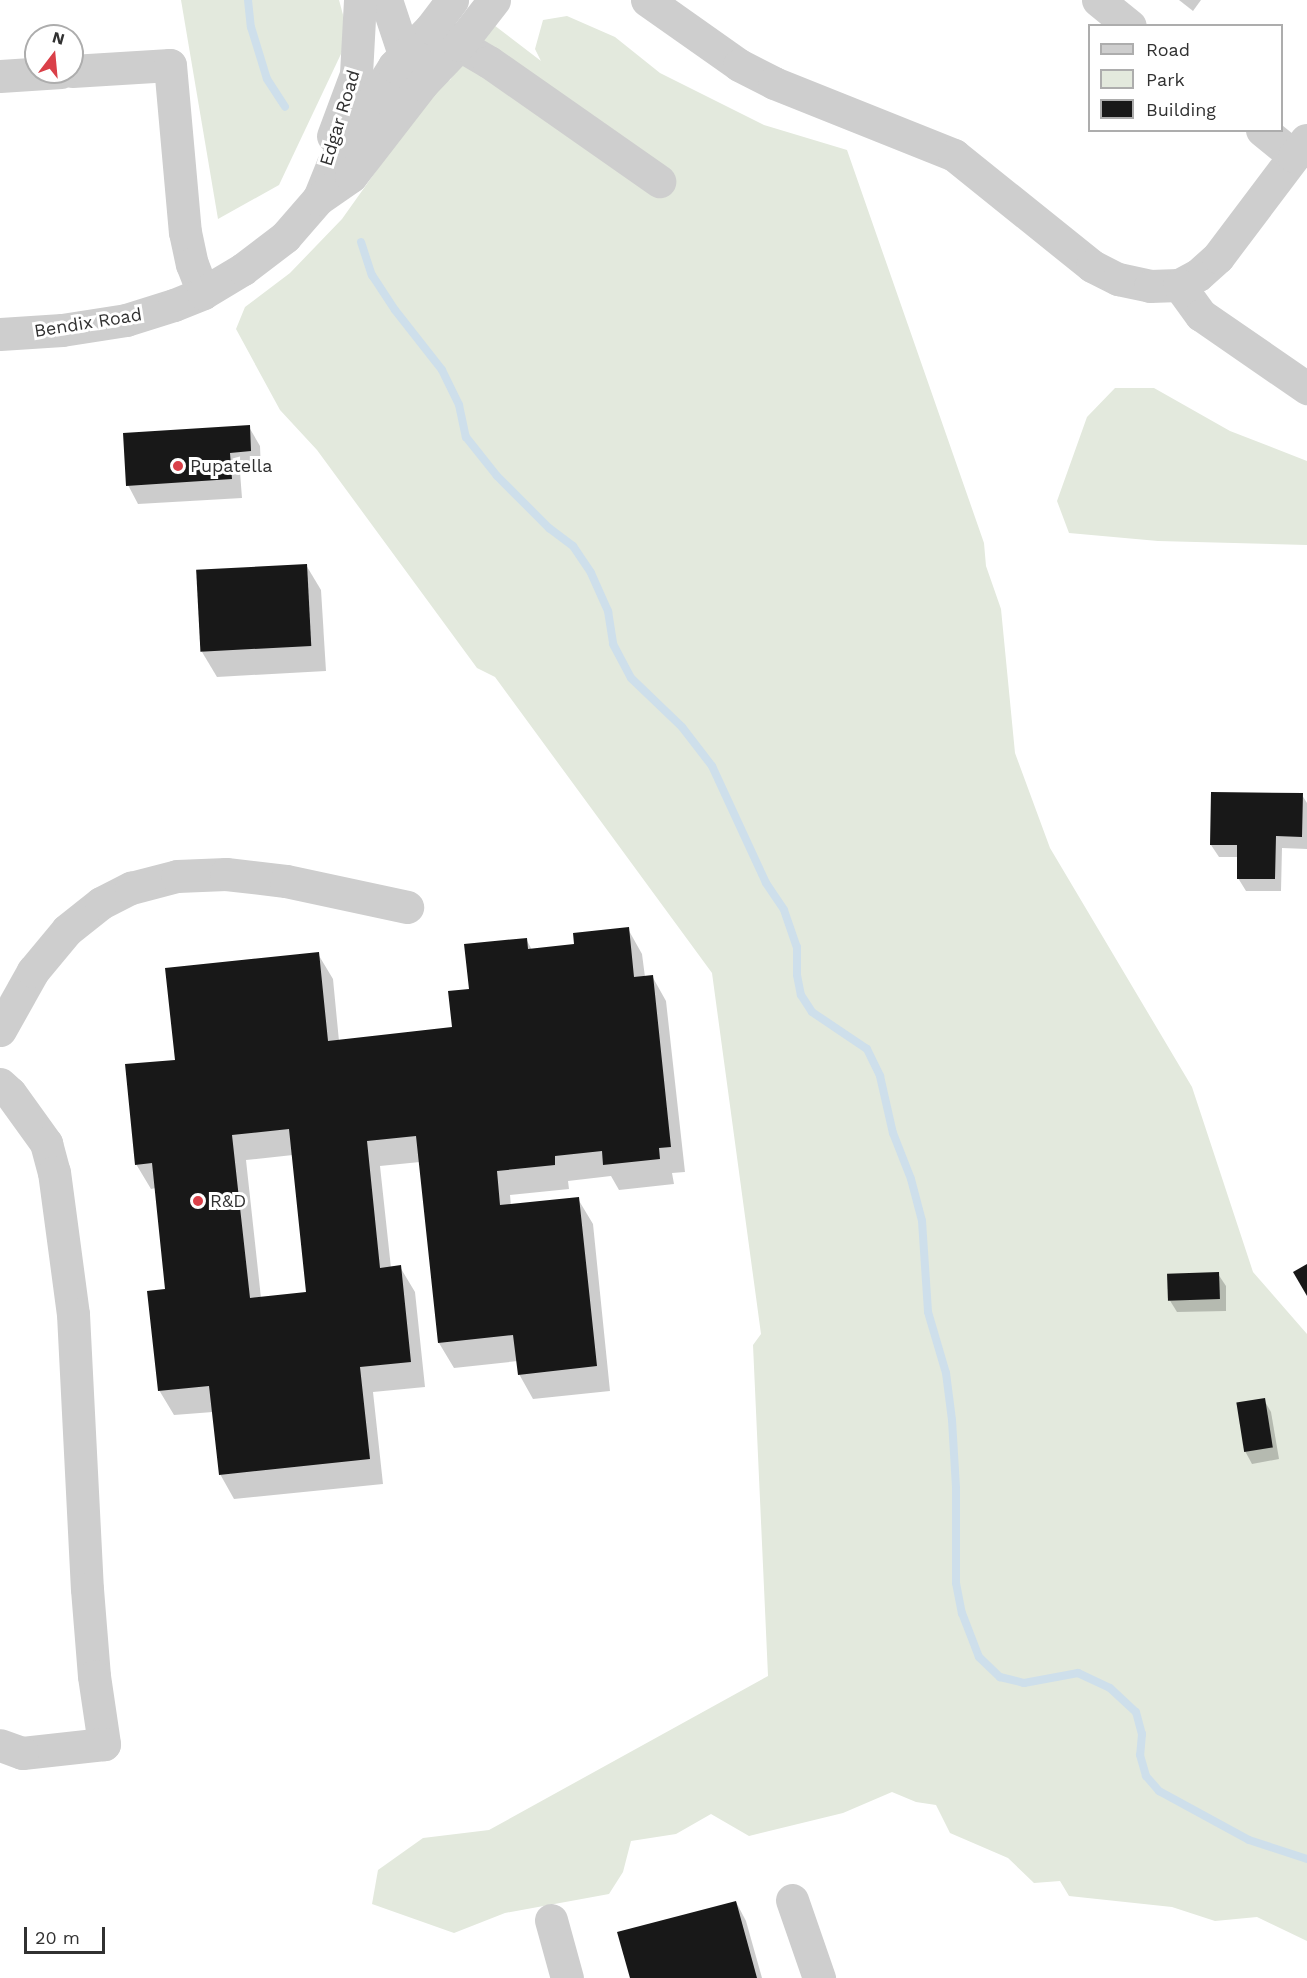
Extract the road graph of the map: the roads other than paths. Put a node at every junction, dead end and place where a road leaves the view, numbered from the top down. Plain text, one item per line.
1 (360, 0) edge
2 (386, 0) edge
3 (452, 0) edge
4 (494, 0) edge
5 (647, 0) edge
6 (431, 28) junction
7 (459, 45) junction
8 (404, 54) junction
9 (84, 70) edge
10 (24, 74) edge
11 (9, 75) edge
12 (422, 84) junction
13 (1266, 132) edge
14 (1300, 148) edge
15 (659, 181) dead end
16 (318, 199) junction
17 (1179, 285) junction
18 (203, 293) junction
19 (0, 334) edge
20 (1307, 388) edge
21 (407, 907) dead end
22 (0, 1030) edge
23 (0, 1084) edge
24 (0, 1745) edge
25 (792, 1900) dead end
26 (551, 1920) dead end
27 (567, 1978) edge
28 (819, 1978) edge

1 - 16 street, Edgar Road
2 - 8 street
3 - 6 street, Bendix Road
4 - 7 street, Bendix Road
5 - 17 street
6 - 7 street
6 - 8 street, Bendix Road
7 - 12 street, Bendix Road
7 - 15 street
8 - 12 street
8 - 16 street, Bendix Road
9 - 18 street
10 - 11 street
12 - 16 street, Bendix Road
13 - 14 street
14 - 17 street
16 - 18 street, Bendix Road
17 - 20 street
18 - 19 street, Bendix Road
21 - 22 street
23 - 24 street
25 - 28 street
26 - 27 street

